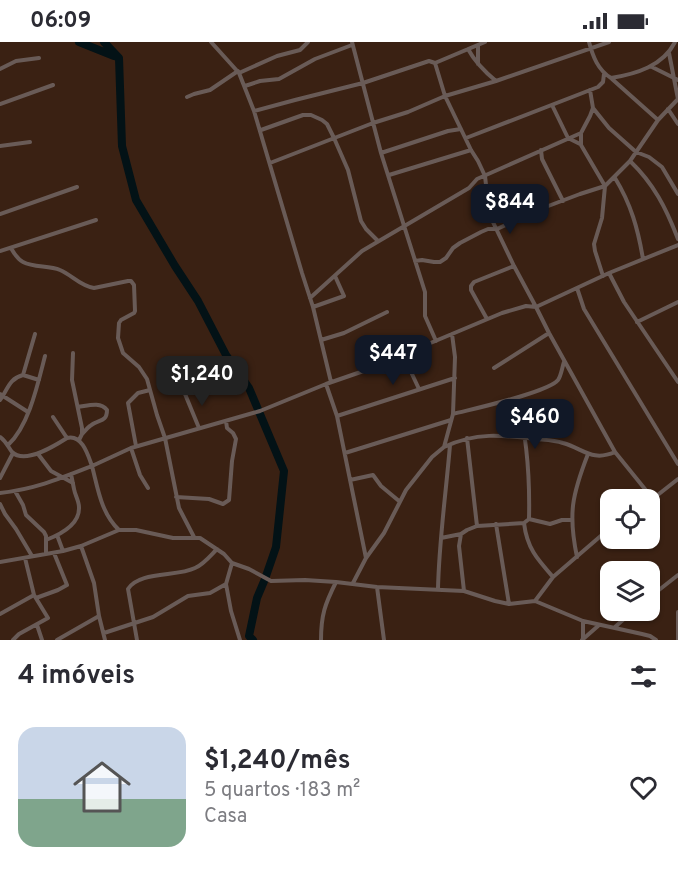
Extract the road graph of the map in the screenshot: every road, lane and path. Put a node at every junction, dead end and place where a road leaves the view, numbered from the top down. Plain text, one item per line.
1 (309, 42) edge
2 (485, 42) edge
3 (589, 42) edge
4 (609, 42) edge
5 (675, 42) edge
6 (213, 43) edge
7 (352, 44) edge
8 (478, 45) junction
9 (591, 48) junction
10 (468, 49) junction
11 (669, 52) junction
12 (39, 58) dead end
13 (435, 63) junction
14 (478, 64) junction
15 (651, 67) junction
16 (0, 69) edge
17 (239, 72) junction
18 (604, 74) junction
19 (612, 78) junction
20 (676, 79) edge
21 (496, 81) junction
22 (363, 83) junction
23 (53, 85) dead end
24 (245, 86) junction
25 (590, 90) junction
26 (445, 96) junction
27 (187, 97) dead end
28 (678, 99) edge
29 (0, 104) edge
30 (552, 105) junction
31 (592, 108) junction
32 (668, 109) junction
33 (254, 111) junction
34 (658, 120) junction
35 (373, 123) junction
36 (678, 124) edge
37 (461, 129) junction
38 (261, 130) junction
39 (581, 133) junction
40 (334, 138) junction
41 (466, 138) junction
42 (568, 138) junction
43 (30, 142) dead end
44 (581, 145) junction
45 (0, 146) edge
46 (471, 150) junction
47 (542, 150) junction
48 (636, 152) junction
49 (381, 153) junction
50 (630, 161) junction
51 (270, 163) junction
52 (389, 175) junction
53 (485, 176) junction
54 (615, 178) junction
55 (605, 186) junction
56 (77, 187) dead end
57 (678, 194) edge
58 (563, 201) junction
59 (0, 214) edge
60 (96, 220) dead end
61 (404, 227) junction
62 (497, 229) junction
63 (678, 238) edge
64 (378, 241) junction
65 (678, 245) edge
66 (11, 248) junction
67 (0, 251) edge
68 (643, 259) junction
69 (415, 261) junction
70 (514, 266) junction
71 (609, 273) junction
72 (335, 276) junction
73 (603, 276) junction
74 (577, 288) junction
75 (310, 298) junction
76 (678, 302) edge
77 (536, 307) junction
78 (313, 308) junction
79 (387, 312) dead end
80 (487, 319) junction
81 (637, 322) junction
82 (549, 333) junction
83 (35, 334) dead end
84 (452, 334) junction
85 (321, 339) junction
86 (436, 341) junction
87 (73, 354) dead end
88 (45, 356) dead end
89 (404, 357) junction
90 (564, 361) junction
91 (494, 368) dead end
92 (23, 375) junction
93 (455, 378) junction
94 (39, 380) junction
95 (678, 382) edge
96 (329, 383) junction
97 (418, 389) junction
98 (150, 390) junction
99 (185, 394) dead end
100 (1, 397) edge
101 (517, 398) junction
102 (78, 407) junction
103 (28, 412) junction
104 (337, 416) junction
105 (53, 417) dead end
106 (452, 417) junction
107 (226, 421) junction
108 (199, 428) junction
109 (82, 434) junction
110 (0, 437) edge
111 (68, 438) junction
112 (165, 438) junction
113 (467, 438) junction
114 (525, 438) junction
115 (535, 439) junction
116 (79, 440) junction
117 (450, 444) junction
118 (8, 445) junction
119 (133, 447) junction
120 (444, 447) junction
121 (526, 450) junction
122 (615, 452) junction
123 (13, 453) junction
124 (345, 453) junction
125 (38, 454) junction
126 (588, 454) junction
127 (678, 464) edge
128 (92, 466) junction
129 (71, 474) junction
130 (63, 477) junction
131 (0, 478) edge
132 (678, 479) edge
133 (350, 480) junction
134 (73, 483) junction
135 (148, 488) dead end
136 (643, 489) edge
137 (15, 491) junction
138 (0, 493) edge
139 (660, 493) edge
140 (176, 497) junction
141 (399, 501) junction
142 (0, 504) edge
143 (529, 519) junction
144 (571, 520) junction
145 (524, 523) junction
146 (496, 524) junction
147 (477, 526) junction
148 (119, 530) junction
149 (461, 534) junction
150 (57, 535) junction
151 (194, 537) junction
152 (600, 537) edge
153 (440, 538) junction
154 (46, 540) junction
155 (81, 546) junction
156 (217, 549) junction
157 (63, 551) junction
158 (54, 553) junction
159 (46, 555) junction
160 (32, 556) junction
161 (577, 557) junction
162 (25, 558) junction
163 (366, 558) junction
164 (0, 562) edge
165 (232, 563) junction
166 (678, 575) edge
167 (553, 577) junction
168 (336, 582) junction
169 (226, 584) junction
170 (353, 584) junction
171 (376, 587) junction
172 (438, 589) junction
173 (660, 589) edge
174 (464, 591) junction
175 (35, 596) junction
176 (535, 601) junction
177 (509, 604) junction
178 (678, 612) edge
179 (0, 614) edge
180 (99, 616) junction
181 (583, 621) junction
182 (622, 621) edge
183 (134, 623) junction
184 (37, 625) junction
185 (599, 625) junction
186 (615, 627) junction
187 (104, 633) junction
188 (13, 640) edge
189 (42, 640) edge
190 (57, 640) edge
191 (105, 640) edge
192 (137, 640) edge
193 (240, 640) edge
194 (321, 640) edge
195 (384, 640) edge
196 (583, 640) edge
197 (656, 640) edge
198 (678, 640) edge

1 - 17 street
2 - 8 street
3 - 9 street
4 - 9 street
5 - 11 street
6 - 17 street
7 - 22 street
7 - 24 street
8 - 10 street
8 - 14 street
9 - 18 street
9 - 21 street
10 - 13 street
10 - 14 street
11 - 15 street
11 - 20 street
12 - 16 street
13 - 22 street
13 - 26 street
14 - 21 street
15 - 19 street
15 - 20 street
17 - 24 street
17 - 27 street
18 - 19 street
18 - 25 street
19 - 34 street
20 - 28 street
21 - 26 street
22 - 33 street
22 - 35 street
23 - 29 street
24 - 33 street
25 - 30 street
25 - 31 street
26 - 35 street
26 - 37 street
28 - 32 street
30 - 41 street
30 - 42 street
31 - 39 street
31 - 48 street
32 - 34 street
32 - 36 street
33 - 38 street
34 - 48 street
35 - 40 street
35 - 49 street
37 - 41 street
37 - 49 street
38 - 40 street
38 - 51 street
39 - 42 street
39 - 44 street
40 - 51 street
40 - 64 street
41 - 46 street
42 - 44 street
42 - 47 street
43 - 45 street
44 - 55 street
46 - 52 street
46 - 53 street
47 - 53 street
47 - 58 street
48 - 50 street
48 - 57 street
49 - 52 street
50 - 54 street
50 - 63 street
51 - 75 street
52 - 61 street
53 - 61 street
53 - 62 street
54 - 55 street
54 - 68 street
55 - 58 street
55 - 73 street
56 - 59 street
58 - 62 street
60 - 66 street
61 - 64 street
61 - 69 street
62 - 69 street
62 - 70 street
64 - 72 street
65 - 68 street
66 - 67 street
66 - 98 street
68 - 71 street
69 - 86 street
70 - 77 street
70 - 80 street
71 - 73 street
71 - 81 street
72 - 75 street
72 - 78 street
73 - 74 street
74 - 77 street
74 - 127 street
75 - 78 street
76 - 81 street
77 - 80 street
77 - 82 street
78 - 85 street
79 - 85 street
80 - 84 street
81 - 95 street
82 - 90 street
82 - 91 street
83 - 92 street
84 - 86 street
84 - 93 street
85 - 96 street
86 - 89 street
87 - 102 street
88 - 94 street
89 - 96 street
89 - 97 street
90 - 101 street
90 - 122 street
92 - 94 street
92 - 100 street
93 - 97 street
93 - 106 street
94 - 103 street
96 - 104 street
96 - 107 street
97 - 104 street
98 - 112 street
98 - 119 street
99 - 108 street
100 - 103 street
101 - 106 street
101 - 114 street
102 - 109 street
102 - 109 street
103 - 118 street
104 - 124 street
105 - 111 street
106 - 120 street
106 - 124 street
107 - 108 street
107 - 140 street
108 - 112 street
109 - 116 street
110 - 118 street
111 - 116 street
111 - 125 street
112 - 119 street
112 - 140 street
113 - 114 street
113 - 117 street
113 - 147 street
114 - 115 street
114 - 121 street
115 - 121 street
115 - 126 street
116 - 128 street
117 - 120 street
117 - 153 street
118 - 123 street
119 - 128 street
119 - 135 street
120 - 141 street
121 - 143 street
122 - 126 street
122 - 136 street
123 - 125 street
123 - 131 street
124 - 133 street
125 - 130 street
126 - 144 street
128 - 129 street
128 - 148 street
129 - 130 street
129 - 134 street
130 - 134 street
130 - 137 street
132 - 139 street
133 - 141 street
133 - 163 street
134 - 150 street
137 - 138 street
137 - 154 street
140 - 151 street
141 - 163 street
142 - 160 street
143 - 144 street
143 - 145 street
144 - 161 street
145 - 146 street
145 - 167 street
146 - 147 street
146 - 177 street
147 - 149 street
148 - 151 street
148 - 155 street
149 - 153 street
149 - 174 street
150 - 154 street
150 - 157 street
151 - 156 street
152 - 161 street
153 - 172 street
154 - 159 street
155 - 157 street
155 - 180 street
156 - 165 street
156 - 183 street
157 - 158 street
158 - 159 street
158 - 175 street
159 - 160 street
160 - 162 street
161 - 167 street
162 - 164 street
162 - 175 street
163 - 170 street
165 - 168 street
165 - 169 street
166 - 173 street
167 - 176 street
168 - 170 street
168 - 194 street
169 - 183 street
169 - 193 street
170 - 171 street
171 - 172 street
171 - 195 street
172 - 174 street
174 - 177 street
175 - 179 street
175 - 184 street
176 - 177 street
176 - 181 street
178 - 198 street
180 - 187 street
180 - 190 street
181 - 185 street
181 - 196 street
182 - 186 street
183 - 187 street
183 - 192 street
184 - 188 street
184 - 189 street
185 - 186 street
185 - 196 street
186 - 197 street
187 - 191 street

